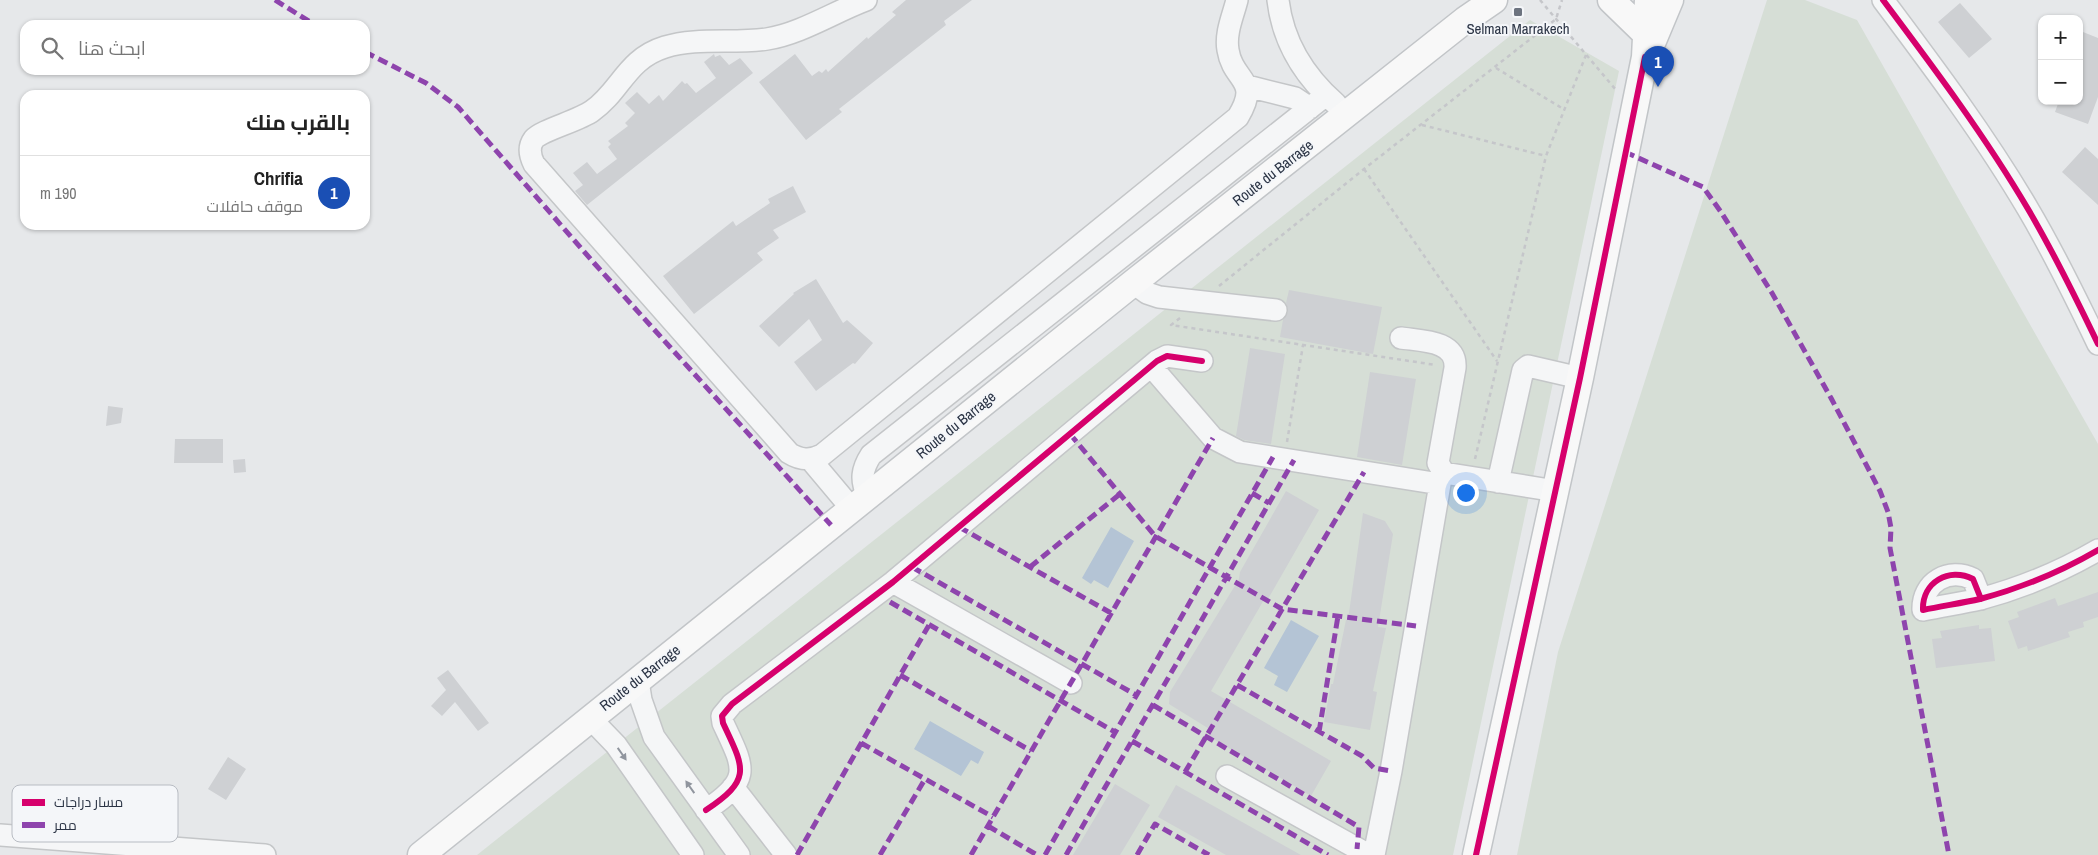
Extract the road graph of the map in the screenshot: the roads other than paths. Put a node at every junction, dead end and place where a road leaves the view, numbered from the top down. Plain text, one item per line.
1 (866, 0) edge
2 (1237, 0) edge
3 (1278, 0) edge
4 (1611, 0) edge
5 (1648, 0) edge
6 (1670, 0) edge
7 (1883, 0) edge
8 (1488, 2) edge
9 (1646, 45) junction
10 (1247, 86) junction
11 (1318, 101) junction
12 (1347, 114) junction
13 (1133, 283) junction
14 (1276, 310) dead end
15 (1401, 338) dead end
16 (2098, 344) edge
17 (1202, 361) dead end
18 (1151, 366) junction
19 (1580, 378) junction
20 (810, 459) junction
21 (1498, 482) junction
22 (1556, 491) junction
23 (860, 503) junction
24 (2098, 550) edge
25 (894, 582) junction
26 (1980, 599) dead end
27 (638, 681) junction
28 (1071, 683) dead end
29 (590, 718) junction
30 (1227, 776) dead end
31 (733, 787) junction
32 (706, 810) junction
33 (93, 842) edge
34 (265, 855) edge
35 (421, 855) edge
36 (693, 855) edge
37 (739, 855) edge
38 (786, 855) edge
39 (1369, 855) edge
40 (1374, 855) edge
41 (1476, 855) edge

1 - 20 street
2 - 10 street
3 - 11 street
4 - 9 main road
5 - 9 main road
6 - 9 main road
7 - 16 street
8 - 12 main road, Route du Barrage
9 - 19 main road
10 - 11 street
10 - 20 street
11 - 12 street
11 - 23 street
12 - 13 main road, Route du Barrage
13 - 14 street
13 - 23 main road, Route du Barrage
15 - 21 street
17 - 18 street
18 - 25 street
18 - 40 street
19 - 21 street
19 - 22 main road
20 - 23 street
21 - 22 street
22 - 41 main road
23 - 27 main road, Route du Barrage
24 - 26 street
25 - 28 street
25 - 31 street
27 - 29 main road, Route du Barrage
32 -> 27 street
29 - 35 main road, Route du Barrage
29 -> 36 street
30 - 39 street
31 - 32 street
31 - 38 street
32 - 37 street
33 - 34 street

